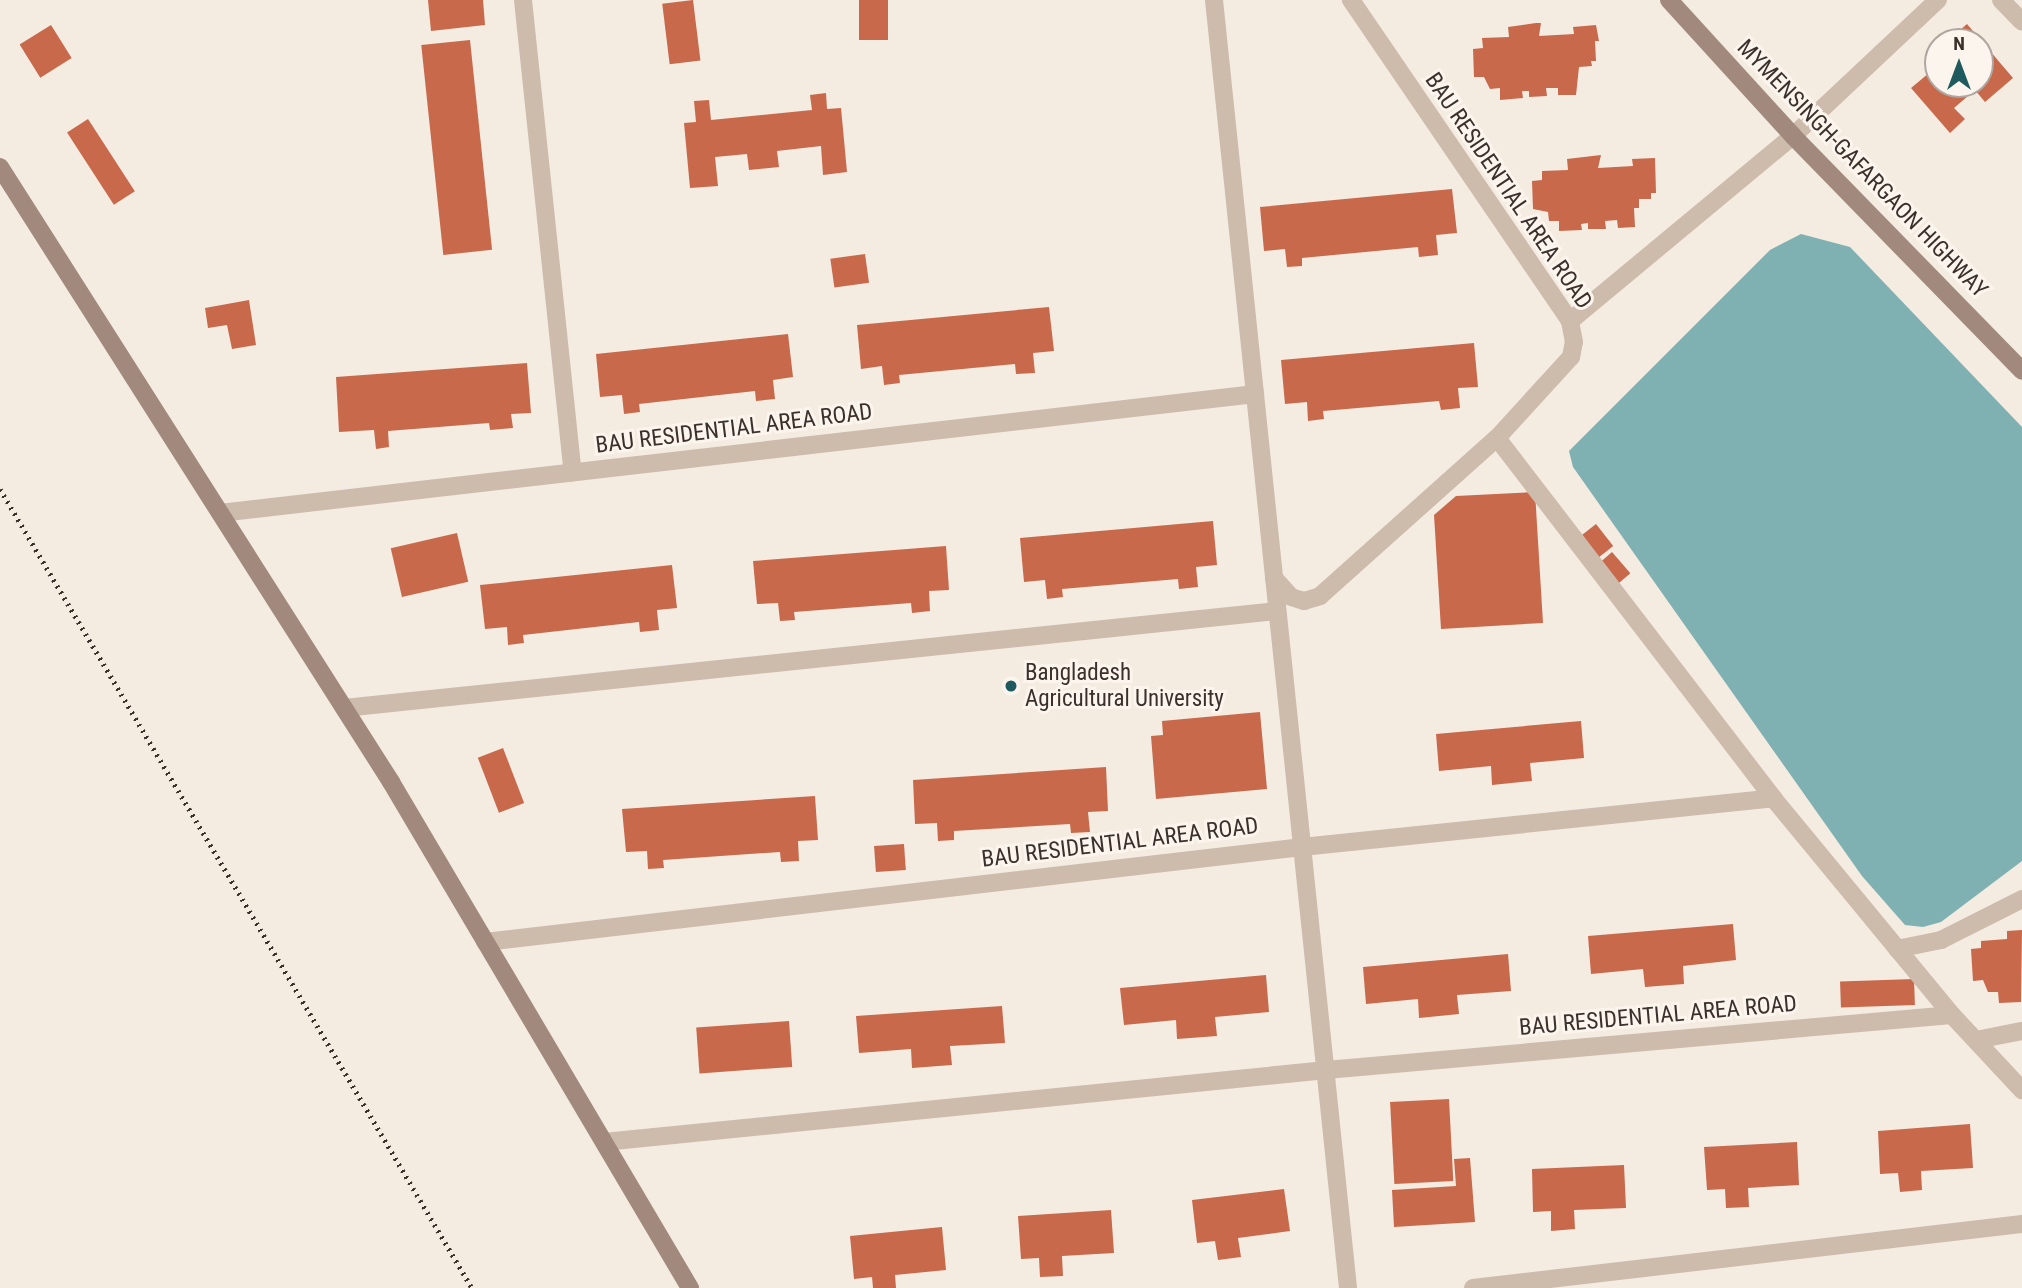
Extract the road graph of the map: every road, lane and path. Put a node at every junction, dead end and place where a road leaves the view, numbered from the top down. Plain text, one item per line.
1 (523, 0) edge
2 (1214, 0) edge
3 (1351, 0) edge
4 (1669, 0) edge
5 (1938, 0) edge
6 (2001, 0) edge
7 (2022, 22) edge
8 (1793, 136) junction
9 (0, 167) edge
10 (1570, 321) junction
11 (2022, 371) edge
12 (1255, 394) junction
13 (1497, 438) junction
14 (573, 472) junction
15 (220, 513) junction
16 (1274, 578) junction
17 (1278, 611) junction
18 (344, 708) junction
19 (1773, 798) junction
20 (1303, 847) junction
21 (2022, 899) edge
22 (485, 942) junction
23 (1897, 949) junction
24 (1952, 1015) junction
25 (2022, 1031) edge
26 (1976, 1040) junction
27 (1326, 1069) junction
28 (2022, 1090) edge
29 (604, 1142) junction
30 (2022, 1224) edge
31 (690, 1288) edge
32 (1348, 1288) edge
33 (1473, 1288) edge

1 - 14 street
2 - 12 street
3 - 10 street, BAU RESIDENTIAL AREA ROAD
4 - 8 street, MYMENSINGH-GAFARGAON HIGHWAY
5 - 8 street
6 - 7 street
8 - 10 street
8 - 11 street, MYMENSINGH-GAFARGAON HIGHWAY
9 - 15 street
10 - 13 street, BAU RESIDENTIAL AREA ROAD
12 - 14 street, BAU RESIDENTIAL AREA ROAD
12 - 16 street
13 - 16 street, BAU RESIDENTIAL AREA ROAD
13 - 19 street
14 - 15 street, BAU RESIDENTIAL AREA ROAD
15 - 18 street
16 - 17 street
17 - 18 street
17 - 20 street
18 - 22 street
19 - 20 street, BAU RESIDENTIAL AREA ROAD
19 - 23 street
20 - 22 street, BAU RESIDENTIAL AREA ROAD
20 - 27 street
21 - 23 street
22 - 29 street
23 - 24 street
24 - 26 street
24 - 27 street, BAU RESIDENTIAL AREA ROAD
25 - 26 street
26 - 28 street
27 - 29 street, BAU RESIDENTIAL AREA ROAD
27 - 32 street
29 - 31 street
30 - 33 street

